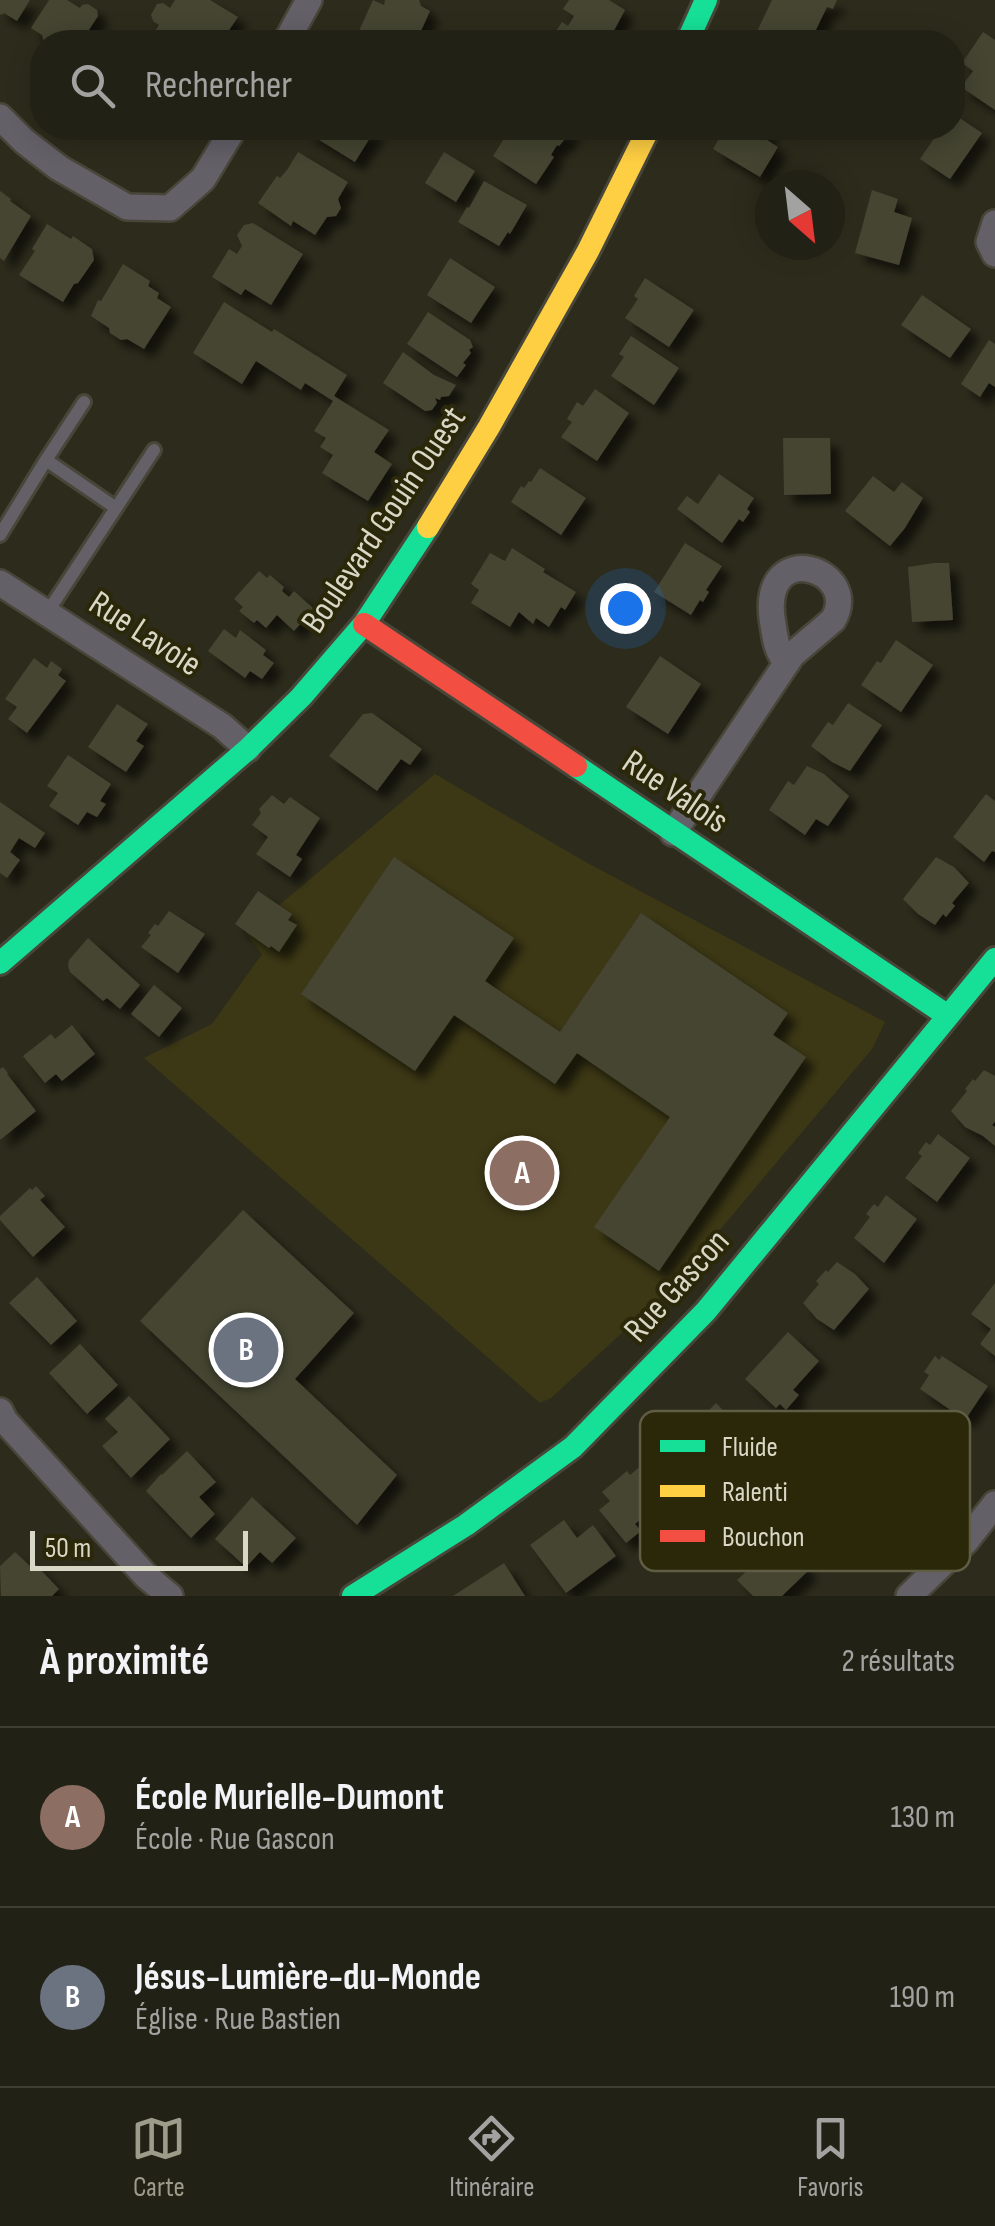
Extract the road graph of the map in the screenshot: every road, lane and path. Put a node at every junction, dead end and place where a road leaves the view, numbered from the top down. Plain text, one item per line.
1 (310, 0) edge
2 (706, 0) edge
3 (293, 30) edge
4 (692, 30) edge
5 (0, 117) edge
6 (227, 140) edge
7 (644, 140) edge
8 (995, 222) edge
9 (995, 254) edge
10 (84, 402) dead end
11 (154, 450) dead end
12 (46, 460) junction
13 (116, 508) junction
14 (0, 535) edge
15 (0, 583) edge
16 (47, 613) junction
17 (364, 624) junction
18 (787, 662) dead end
19 (248, 749) junction
20 (673, 833) junction
21 (995, 959) edge
22 (0, 963) edge
23 (948, 1016) junction
24 (0, 1411) edge
25 (995, 1504) edge
26 (970, 1536) edge
27 (934, 1571) edge
28 (170, 1596) edge
29 (353, 1596) edge
30 (908, 1596) edge

1 - 3 street
2 - 4 street
5 - 6 street
7 - 17 street, Boulevard Gouin Ouest
8 - 9 street
10 - 12 lane
11 - 13 lane
12 - 13 lane
12 - 14 lane
13 - 16 lane
15 - 16 street, Rue Lavoie
16 - 19 street, Rue Lavoie
17 - 19 street, Boulevard Gouin Ouest
17 - 20 street, Rue Valois
18 - 20 street
19 - 22 street, Boulevard Gouin Ouest
20 - 23 street, Rue Valois
21 - 23 street, Rue Gascon
23 - 29 street, Rue Gascon
24 - 28 street
25 - 26 street
27 - 30 street

